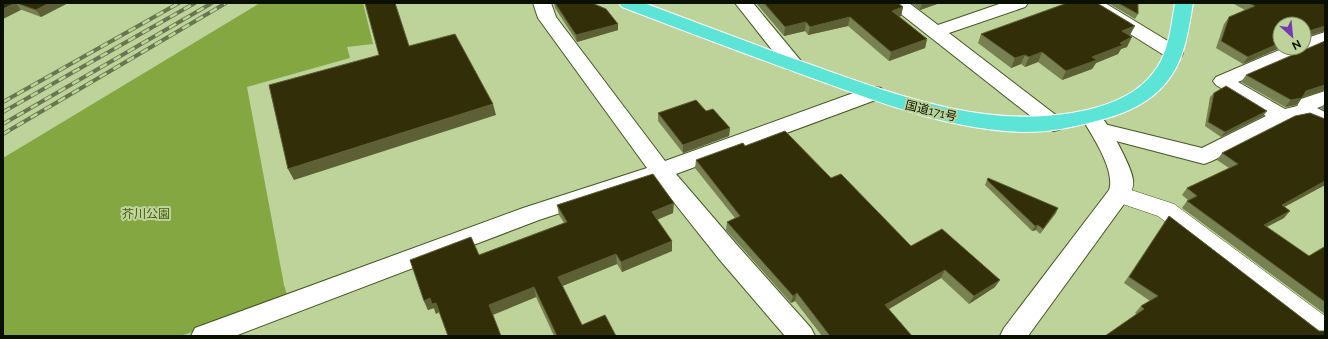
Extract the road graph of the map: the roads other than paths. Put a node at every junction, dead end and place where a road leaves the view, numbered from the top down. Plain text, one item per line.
1 (542, 3) edge
2 (628, 3) edge
3 (744, 3) edge
4 (898, 3) edge
5 (1019, 3) edge
6 (1094, 3) edge
7 (1184, 3) edge
8 (935, 32) junction
9 (1325, 37) edge
10 (1312, 43) edge
11 (1174, 53) junction
12 (1281, 56) edge
13 (794, 65) junction
14 (874, 93) junction
15 (1325, 97) edge
16 (1306, 111) junction
17 (1282, 117) junction
18 (1325, 120) edge
19 (1095, 123) junction
20 (1054, 124) junction
21 (661, 171) junction
22 (1119, 194) junction
23 (1325, 331) edge
24 (204, 336) edge
25 (802, 336) edge
26 (1013, 336) edge

1 - 21 street
2 - 13 highway, 国道171号
3 - 13 street
4 - 8 street
5 - 8 street
6 - 11 street
7 - 11 highway, 国道171号
8 - 20 street
9 - 10 street
11 - 19 highway, 国道171号
12 - 17 street
13 - 14 highway, 国道171号
14 - 20 highway, 国道171号
14 - 21 street
15 - 16 street
16 - 17 street
16 - 18 street
17 - 19 street
19 - 20 highway, 国道171号
19 - 22 street
21 - 24 street
21 - 25 street
22 - 23 street
22 - 26 street

